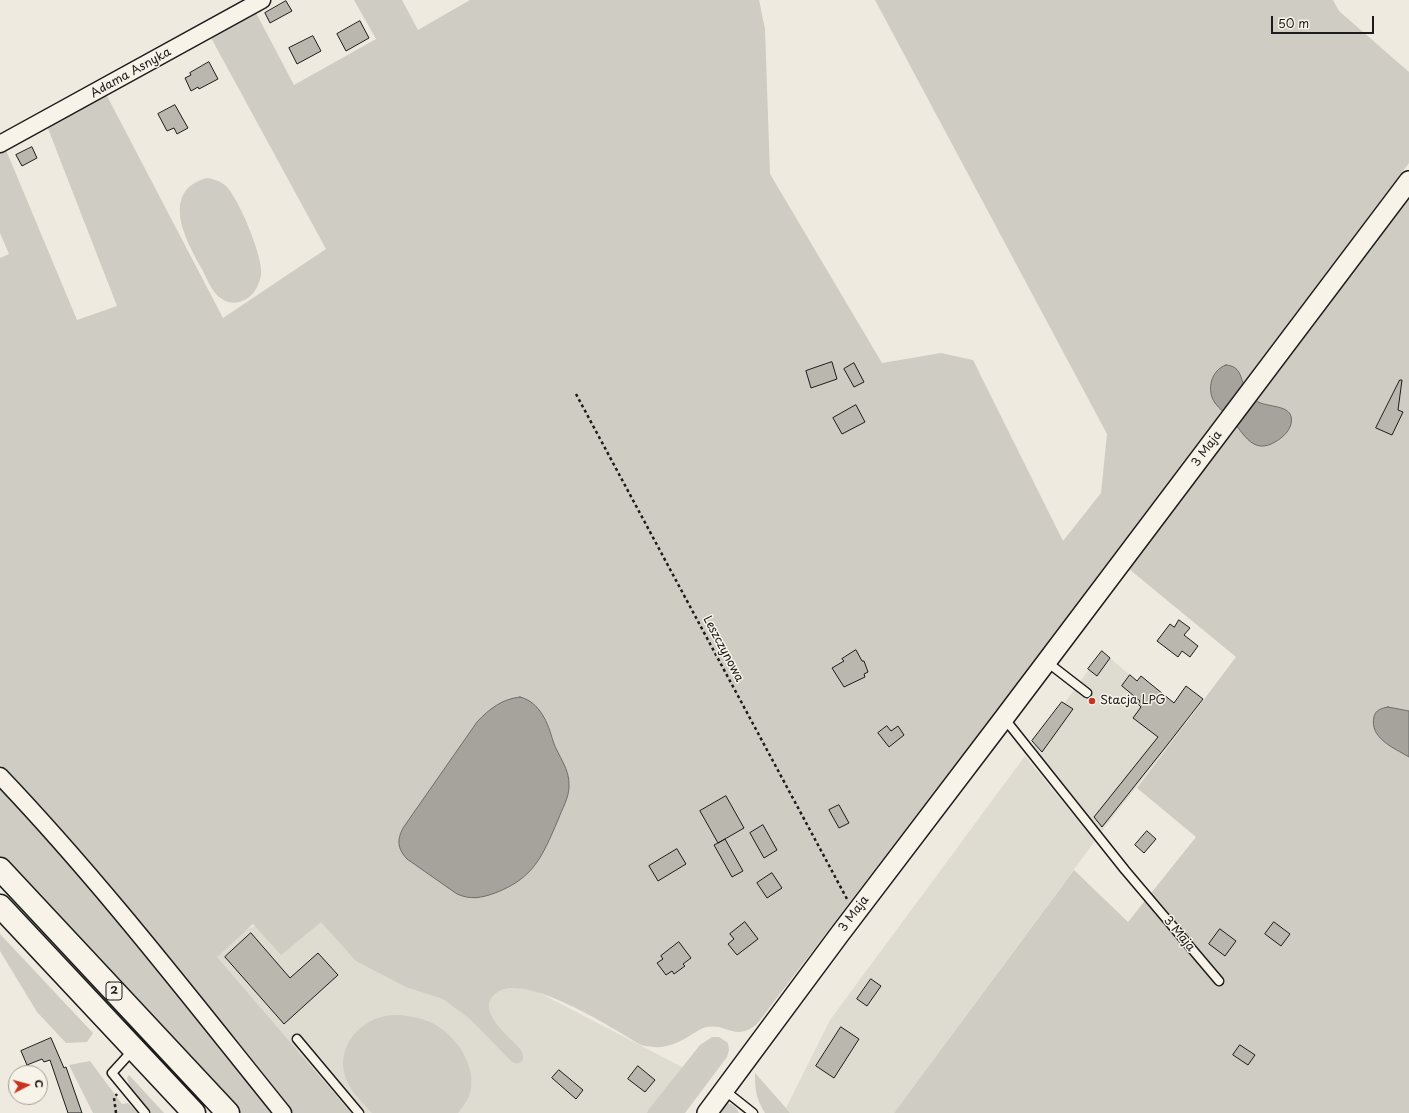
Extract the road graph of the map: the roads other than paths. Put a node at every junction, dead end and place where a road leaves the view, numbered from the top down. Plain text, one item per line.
1 (262, 0) edge
2 (0, 144) edge
3 (1409, 181) edge
4 (1047, 662) junction
5 (1087, 693) dead end
6 (1004, 718) junction
7 (0, 776) edge
8 (0, 869) edge
9 (0, 906) edge
10 (1219, 981) dead end
11 (297, 1039) dead end
12 (134, 1049) junction
13 (724, 1090) junction
14 (145, 1113) edge
15 (194, 1113) edge
16 (228, 1113) edge
17 (283, 1113) edge
18 (359, 1113) edge
19 (707, 1113) edge
20 (753, 1113) edge

1 - 2 street, Adama Asnyka
3 - 4 street, 3 Maja
4 - 5 lane
4 - 6 street, 3 Maja
6 - 10 lane, 3 Maja
6 - 13 street, 3 Maja
7 - 17 street
8 - 16 highway, 2
9 - 12 highway, 2
11 - 18 lane
12 - 14 lane
12 - 15 highway, 2
13 - 19 street, 3 Maja
13 - 20 lane

